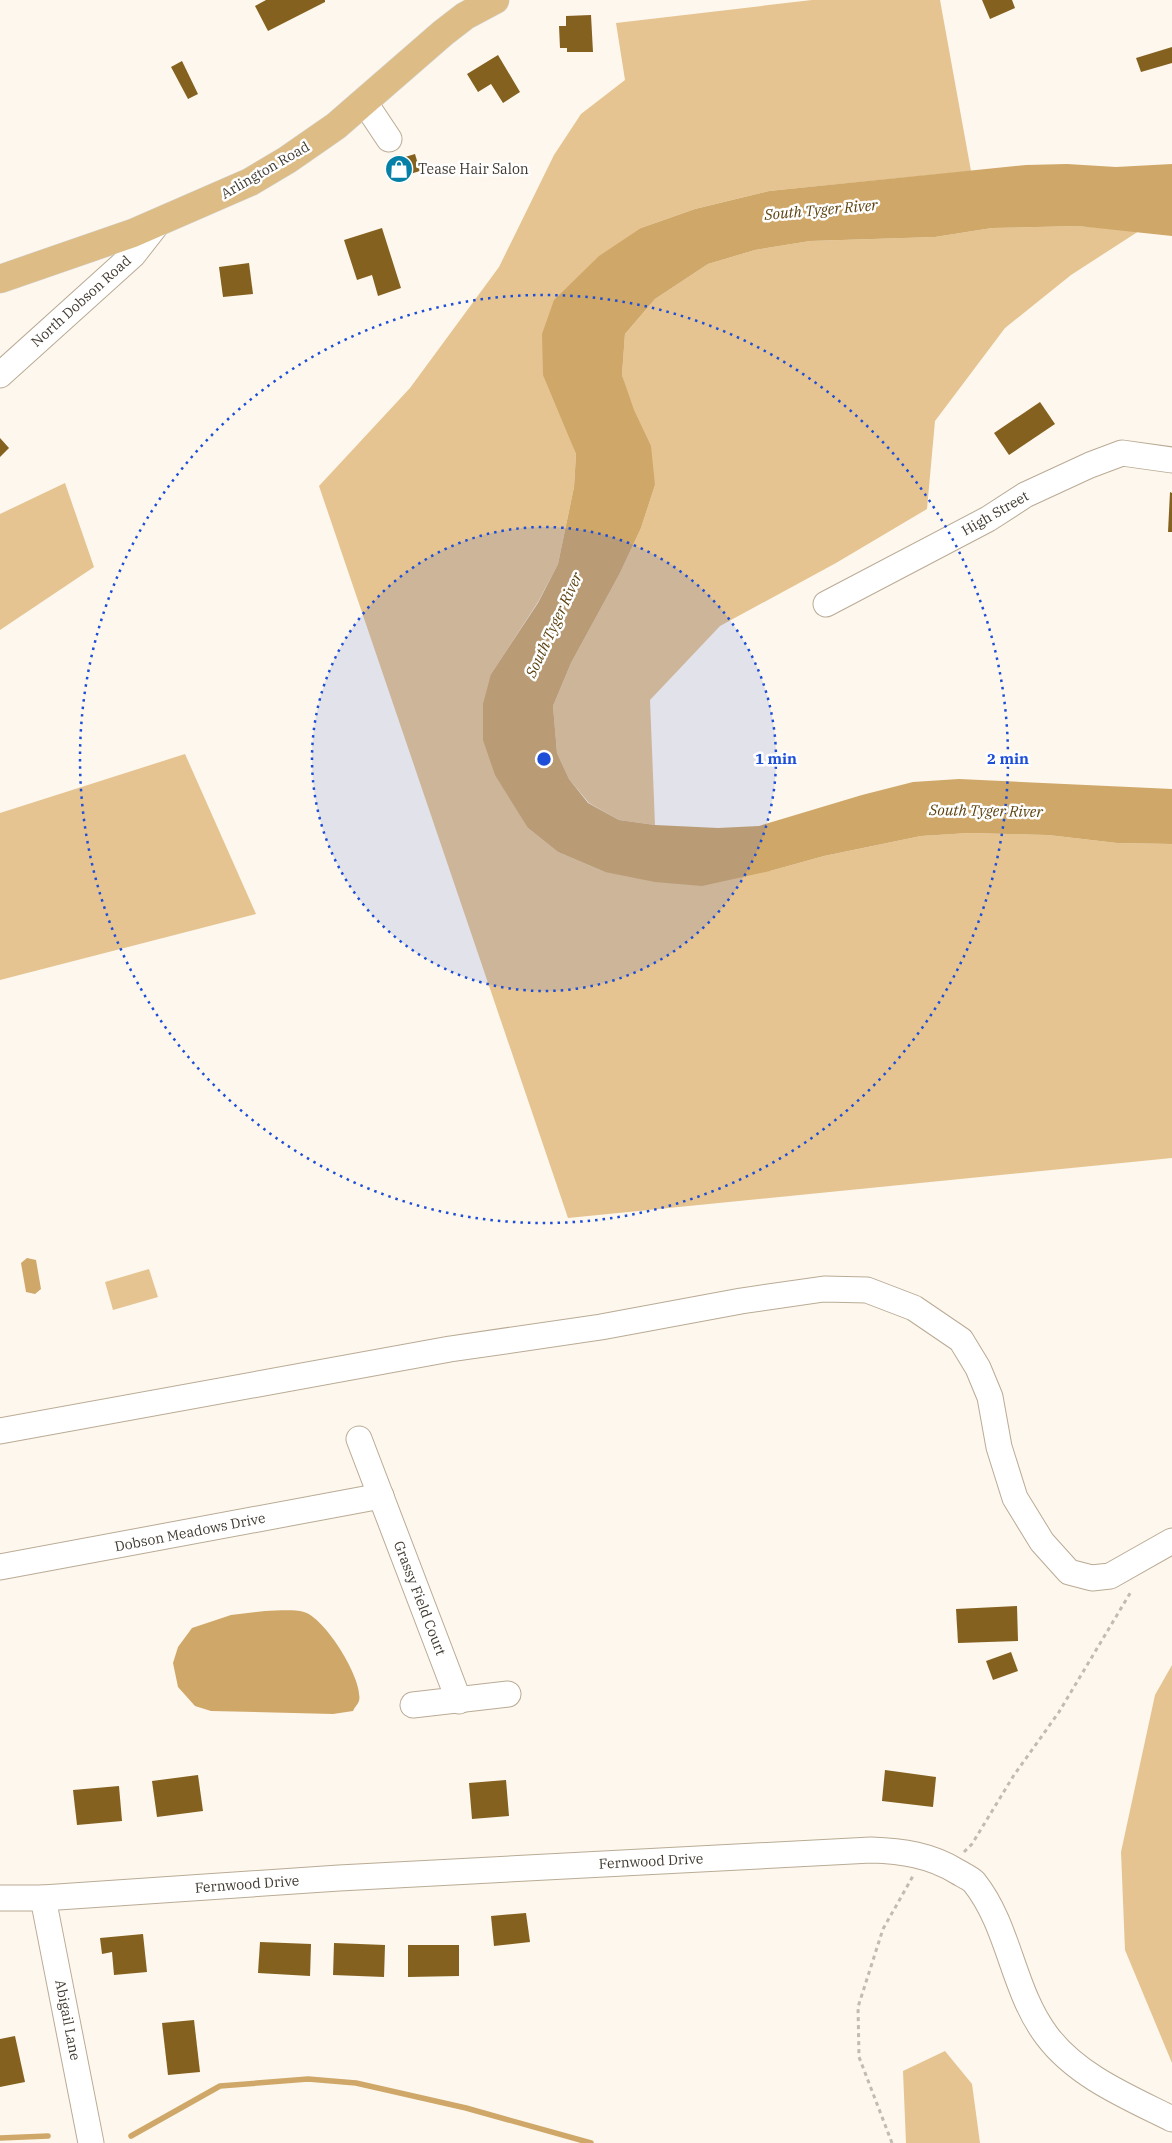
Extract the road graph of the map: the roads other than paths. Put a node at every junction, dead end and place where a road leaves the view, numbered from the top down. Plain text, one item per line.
1 (495, 0) edge
2 (365, 103) junction
3 (388, 139) dead end
4 (158, 223) junction
5 (0, 279) edge
6 (0, 375) edge
7 (1172, 460) edge
8 (826, 604) dead end
9 (0, 1431) edge
10 (359, 1439) dead end
11 (381, 1496) junction
12 (1172, 1541) edge
13 (0, 1567) edge
14 (508, 1694) dead end
15 (459, 1701) junction
16 (413, 1705) dead end
17 (0, 1898) edge
18 (43, 1898) junction
19 (1172, 2119) edge
20 (91, 2143) edge

1 - 2 main road, Arlington Road
2 - 3 street
2 - 4 main road, Arlington Road
4 - 5 main road, Arlington Road
4 - 6 street, North Dobson Road
7 - 8 street, High Street
9 - 12 street
10 - 11 street, Grassy Field Court
11 - 13 street, Dobson Meadows Drive
11 - 15 street, Grassy Field Court
14 - 15 street
15 - 16 street
17 - 18 street, Fernwood Drive
18 - 19 street, Fernwood Drive
18 - 20 street, Abigail Lane

